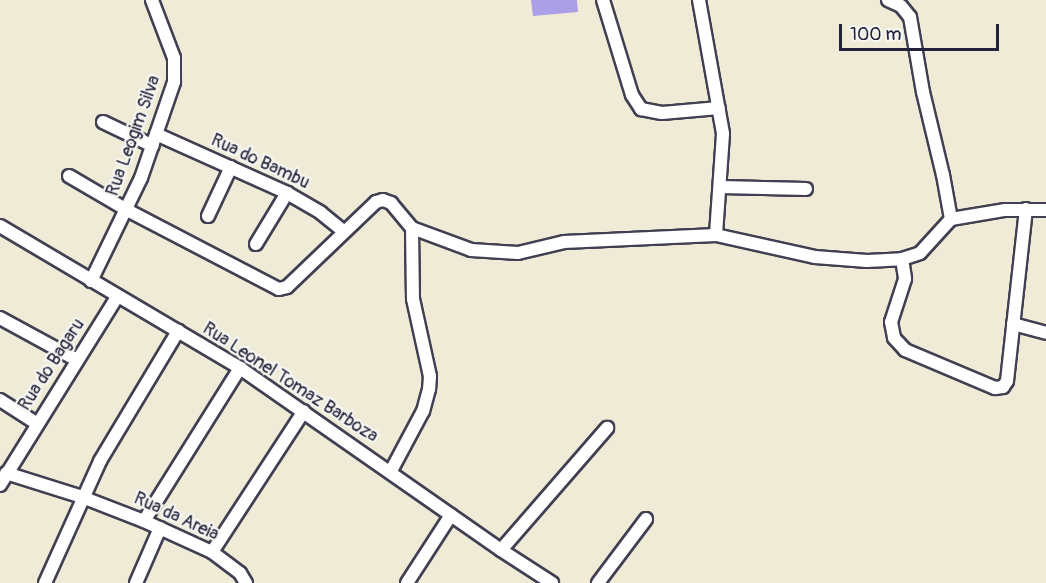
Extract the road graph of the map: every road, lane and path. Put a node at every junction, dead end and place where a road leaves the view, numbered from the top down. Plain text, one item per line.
1 (152, 0) edge
2 (603, 0) edge
3 (699, 0) edge
4 (888, 0) edge
5 (719, 108) junction
6 (103, 122) dead end
7 (156, 134) junction
8 (153, 146) junction
9 (231, 167) junction
10 (69, 176) dead end
11 (721, 187) junction
12 (806, 189) dead end
13 (287, 193) junction
14 (1026, 209) junction
15 (127, 210) junction
16 (1046, 210) edge
17 (208, 216) dead end
18 (951, 219) junction
19 (0, 226) edge
20 (411, 228) junction
21 (343, 231) junction
22 (716, 235) junction
23 (256, 244) dead end
24 (902, 259) junction
25 (91, 281) junction
26 (117, 297) junction
27 (0, 318) edge
28 (1013, 324) junction
29 (178, 331) junction
30 (1046, 333) edge
31 (77, 360) junction
32 (240, 368) junction
33 (0, 400) edge
34 (304, 411) junction
35 (36, 423) junction
36 (607, 428) dead end
37 (391, 471) junction
38 (6, 473) junction
39 (0, 485) edge
40 (82, 497) junction
41 (451, 515) junction
42 (646, 519) dead end
43 (144, 521) junction
44 (160, 528) junction
45 (501, 550) junction
46 (212, 552) junction
47 (532, 578) edge
48 (45, 583) edge
49 (136, 583) edge
50 (246, 583) edge
51 (407, 583) edge
52 (552, 583) edge
53 (598, 583) edge

1 - 7 street, Rua Leogim Silva
2 - 5 street
3 - 5 street
4 - 18 street
5 - 11 street
6 - 8 street
7 - 8 street, Rua Leogim Silva
7 - 9 street, Rua do Bambu
8 - 15 street, Rua Leogim Silva
9 - 13 street, Rua do Bambu
9 - 17 street
10 - 15 street
11 - 12 street
11 - 22 street
13 - 21 street, Rua do Bambu
13 - 23 street
14 - 16 street
14 - 18 street
14 - 28 street
15 - 21 street
15 - 25 street, Rua Leogim Silva
18 - 24 street
19 - 25 street, Rua Leonel Tomaz Barboza
20 - 21 street
20 - 22 street
20 - 37 street
22 - 24 street
24 - 28 street
25 - 26 street, Rua Leonel Tomaz Barboza
26 - 29 street, Rua Leonel Tomaz Barboza
26 - 31 street, Rua do Bagaru
27 - 31 street
28 - 30 street
29 - 32 street, Rua Leonel Tomaz Barboza
29 - 40 street
31 - 35 street, Rua do Bagaru
32 - 34 street, Rua Leonel Tomaz Barboza
32 - 43 street
33 - 35 street
34 - 37 street, Rua Leonel Tomaz Barboza
34 - 46 street
35 - 38 street, Rua do Bagaru
36 - 45 street
37 - 41 street, Rua Leonel Tomaz Barboza
38 - 39 street, Rua do Bagaru
38 - 40 street, Rua da Areia
40 - 43 street, Rua da Areia
40 - 48 street
41 - 45 street, Rua Leonel Tomaz Barboza
41 - 51 street
42 - 53 street
43 - 44 street, Rua da Areia
44 - 46 street, Rua da Areia
44 - 49 street
45 - 47 street, Rua Leonel Tomaz Barboza
46 - 50 street, Rua da Areia
47 - 52 street, Rua Leonel Tomaz Barboza

